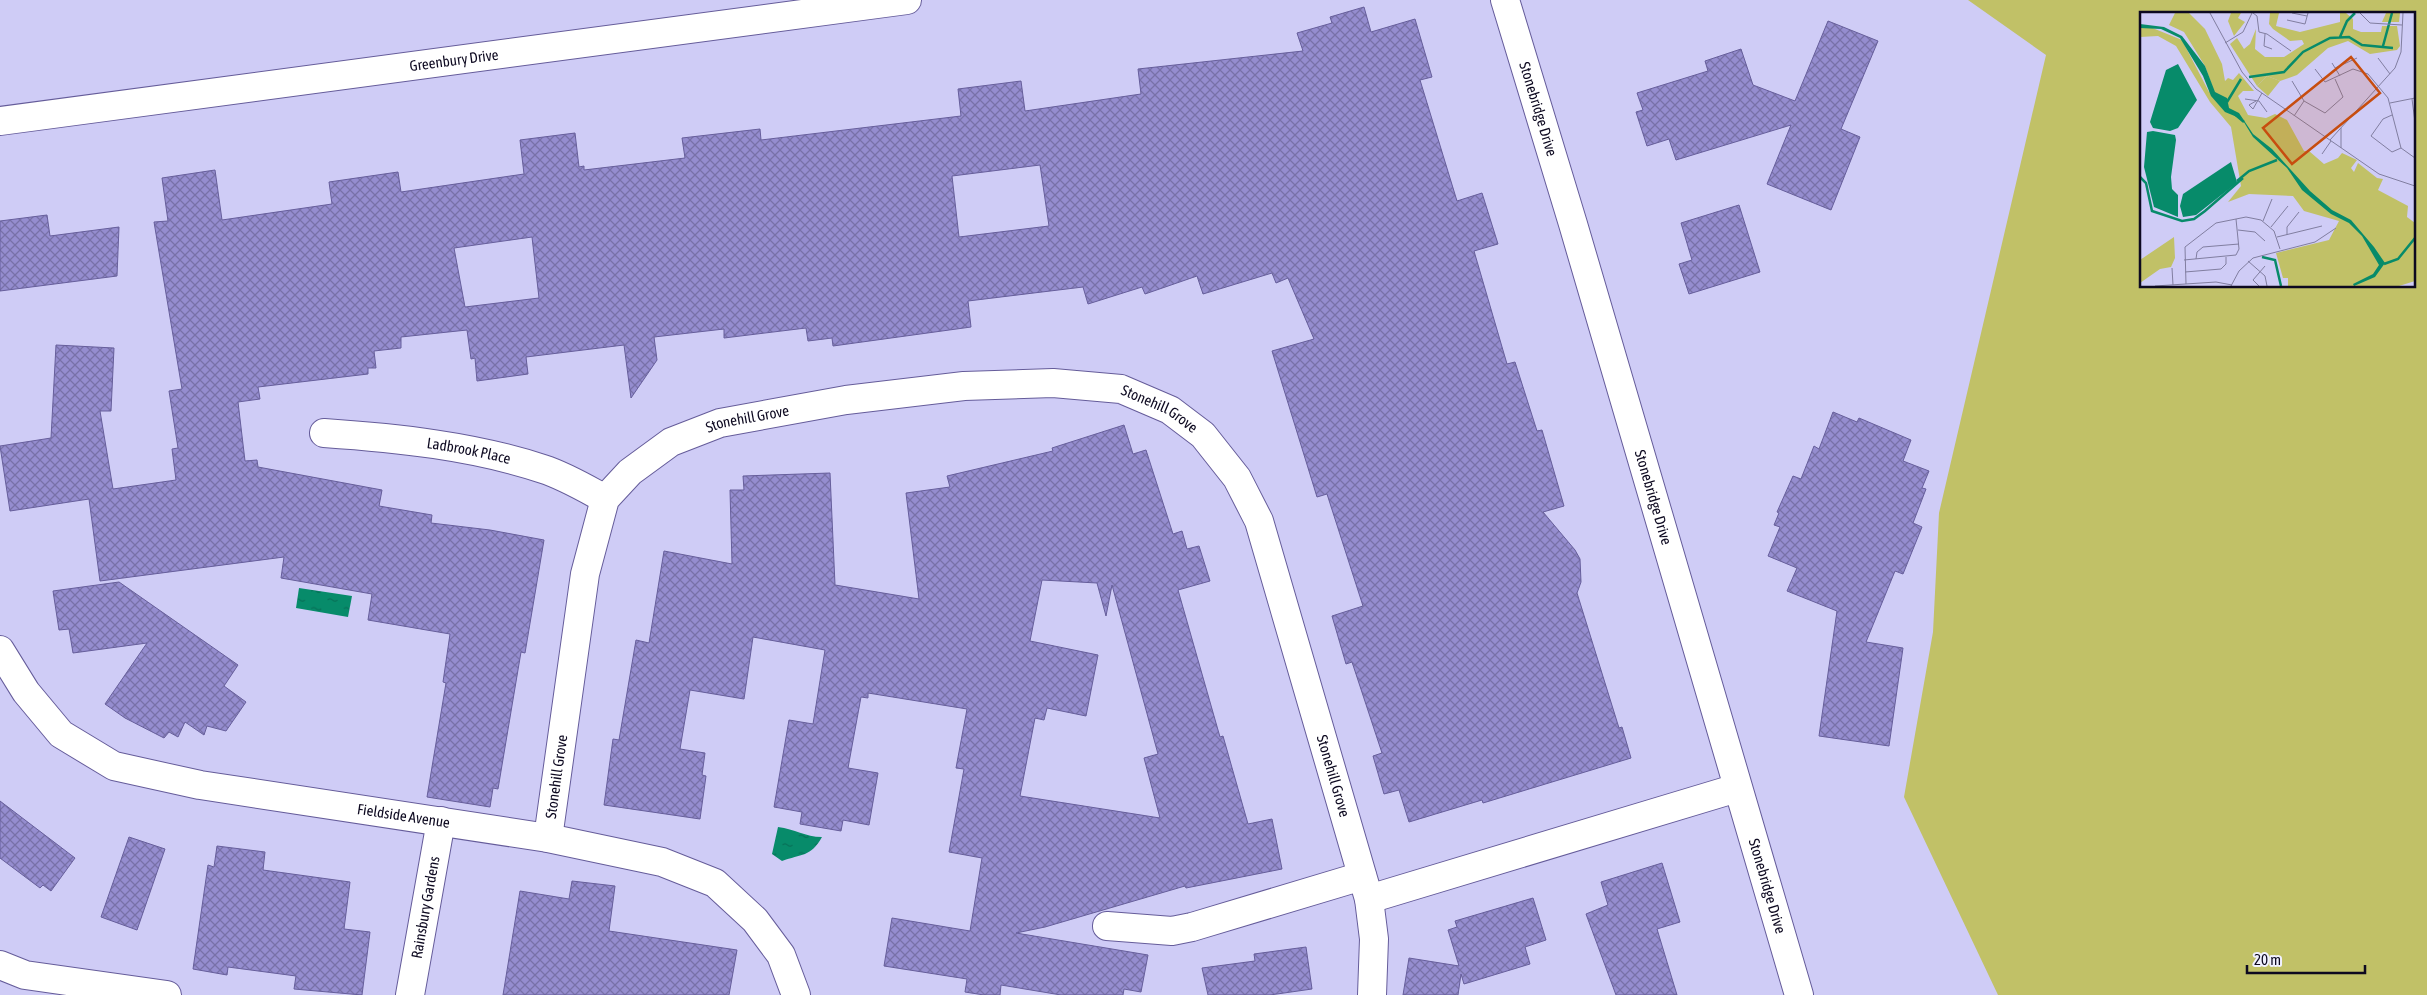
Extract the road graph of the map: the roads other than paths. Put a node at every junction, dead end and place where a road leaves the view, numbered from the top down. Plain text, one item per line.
1 (907, 0) edge
2 (1505, 0) edge
3 (0, 121) edge
4 (324, 433) dead end
5 (605, 499) junction
6 (0, 650) edge
7 (1737, 788) junction
8 (441, 821) junction
9 (548, 838) junction
10 (1365, 888) junction
11 (1107, 926) dead end
12 (0, 965) edge
13 (167, 995) edge
14 (410, 995) edge
15 (796, 995) edge
16 (1372, 995) edge
17 (1799, 995) edge

1 - 3 street, Greenbury Drive
2 - 7 street, Stonebridge Drive
4 - 5 street, Ladbrook Place
5 - 9 street, Stonehill Grove
5 - 10 street, Stonehill Grove
6 - 8 street, Fieldside Avenue
7 - 10 street
7 - 17 street, Stonebridge Drive
8 - 9 street, Fieldside Avenue
8 - 14 street, Rainsbury Gardens
9 - 15 street, Fieldside Avenue
10 - 11 street
10 - 16 street, Stonehill Grove
12 - 13 street

